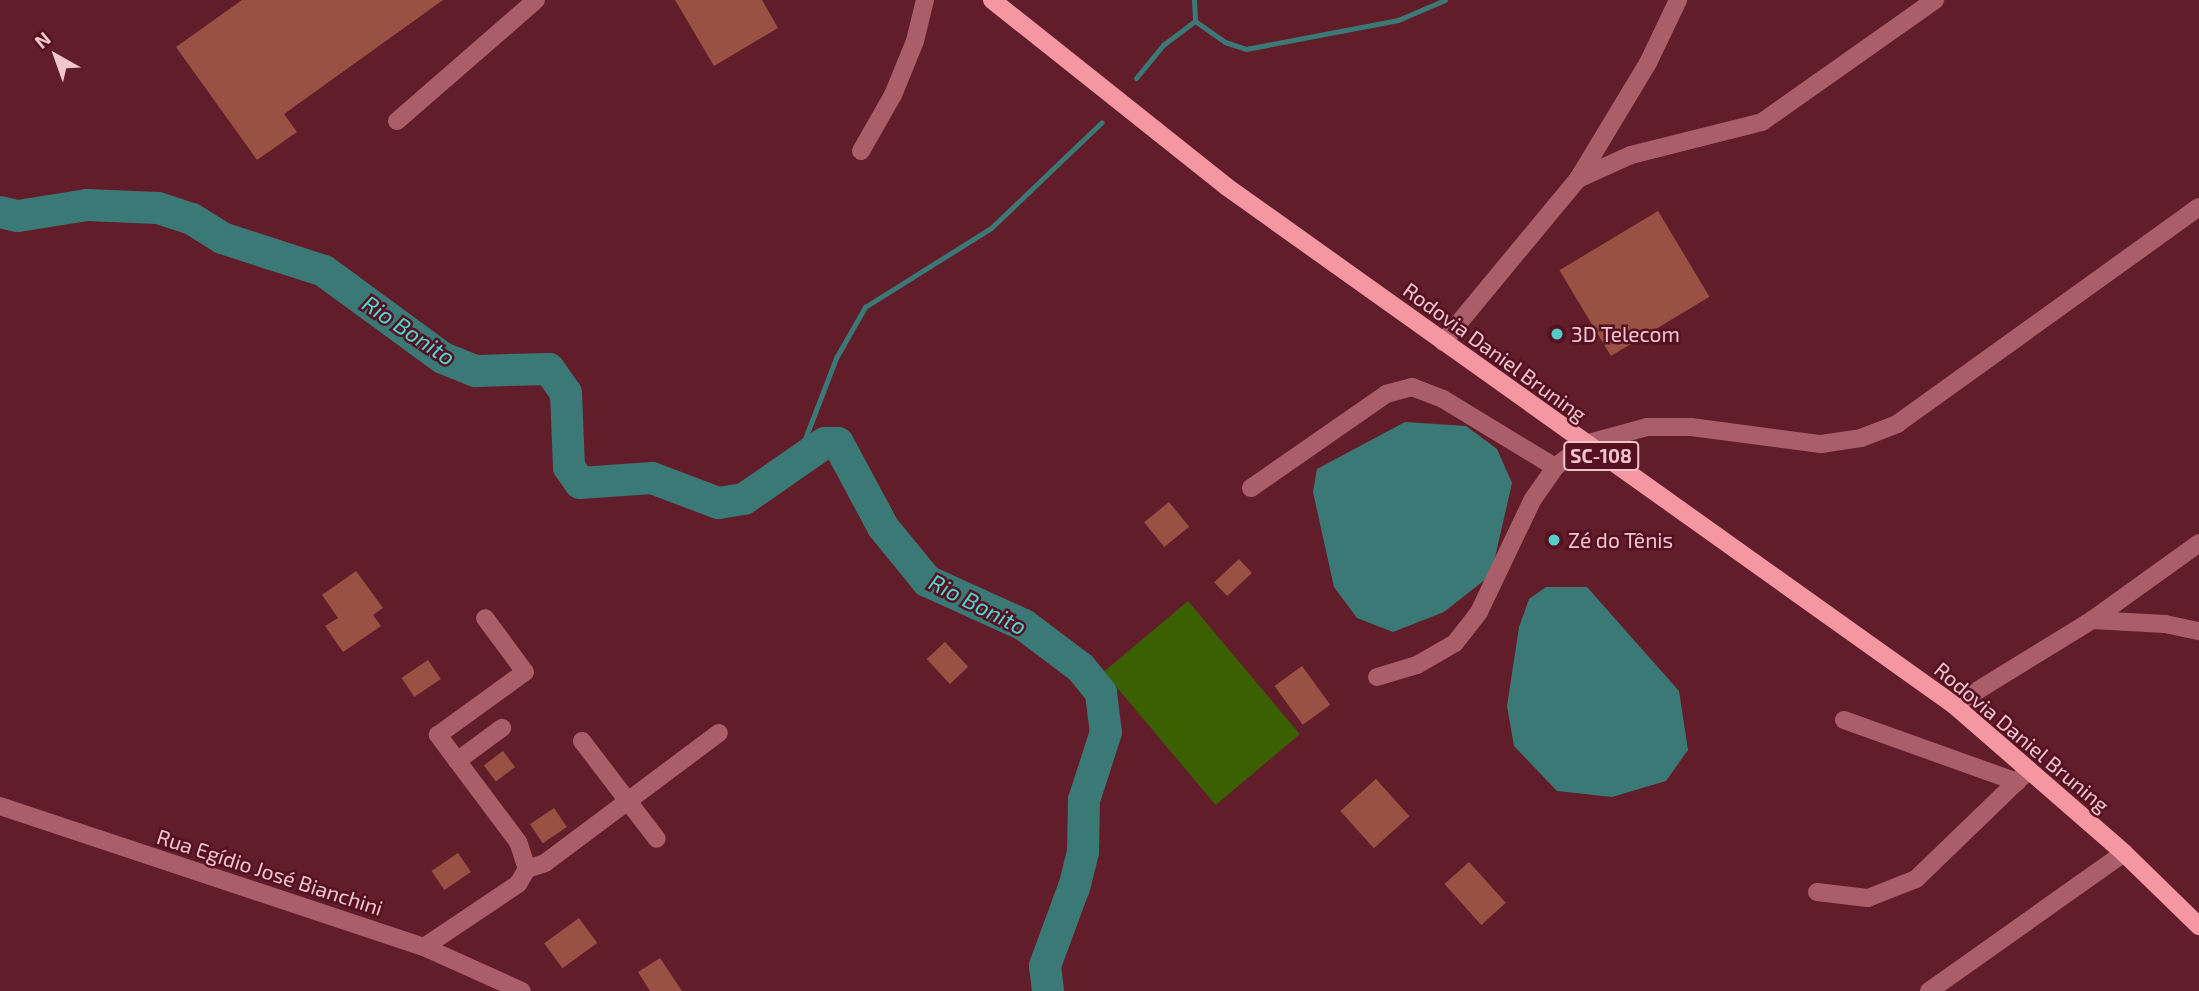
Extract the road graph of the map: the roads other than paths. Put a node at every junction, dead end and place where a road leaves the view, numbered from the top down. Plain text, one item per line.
1 (536, 0) edge
2 (925, 0) edge
3 (992, 0) edge
4 (1678, 0) edge
5 (1935, 0) edge
6 (397, 121) dead end
7 (861, 151) dead end
8 (1578, 179) junction
9 (2199, 206) edge
10 (1443, 342) junction
11 (1585, 444) junction
12 (1555, 467) junction
13 (1251, 488) dead end
14 (2199, 543) edge
15 (485, 618) dead end
16 (2092, 621) junction
17 (2199, 631) edge
18 (1377, 677) dead end
19 (1954, 705) junction
20 (1844, 720) dead end
21 (502, 728) dead end
22 (719, 733) dead end
23 (582, 741) dead end
24 (457, 761) junction
25 (2023, 776) junction
26 (628, 801) junction
27 (0, 806) edge
28 (657, 839) dead end
29 (2124, 853) junction
30 (527, 869) junction
31 (1817, 892) dead end
32 (2199, 926) edge
33 (424, 947) junction
34 (522, 991) edge
35 (1929, 991) edge

1 - 6 street
2 - 7 street
3 - 10 main road, Rodovia Daniel Bruning / SC-108
4 - 8 street
5 - 8 street
8 - 10 street
9 - 11 street
10 - 11 main road, Rodovia Daniel Bruning / SC-108
11 - 12 street
11 - 19 main road, Rodovia Daniel Bruning / SC-108
12 - 13 street
12 - 18 street
14 - 16 street
15 - 24 street
16 - 17 street
16 - 19 street
19 - 25 main road, Rodovia Daniel Bruning / SC-108
20 - 25 street
21 - 24 street
22 - 26 street
23 - 26 street
24 - 30 street
25 - 29 main road, Rodovia Daniel Bruning / SC-108
25 - 31 street
26 - 28 street
26 - 30 street
27 - 33 street, Rua Egídio José Bianchini
29 - 32 main road, Rodovia Daniel Bruning / SC-108
29 - 35 street
30 - 33 street
33 - 34 street, Rua Egídio José Bianchini

